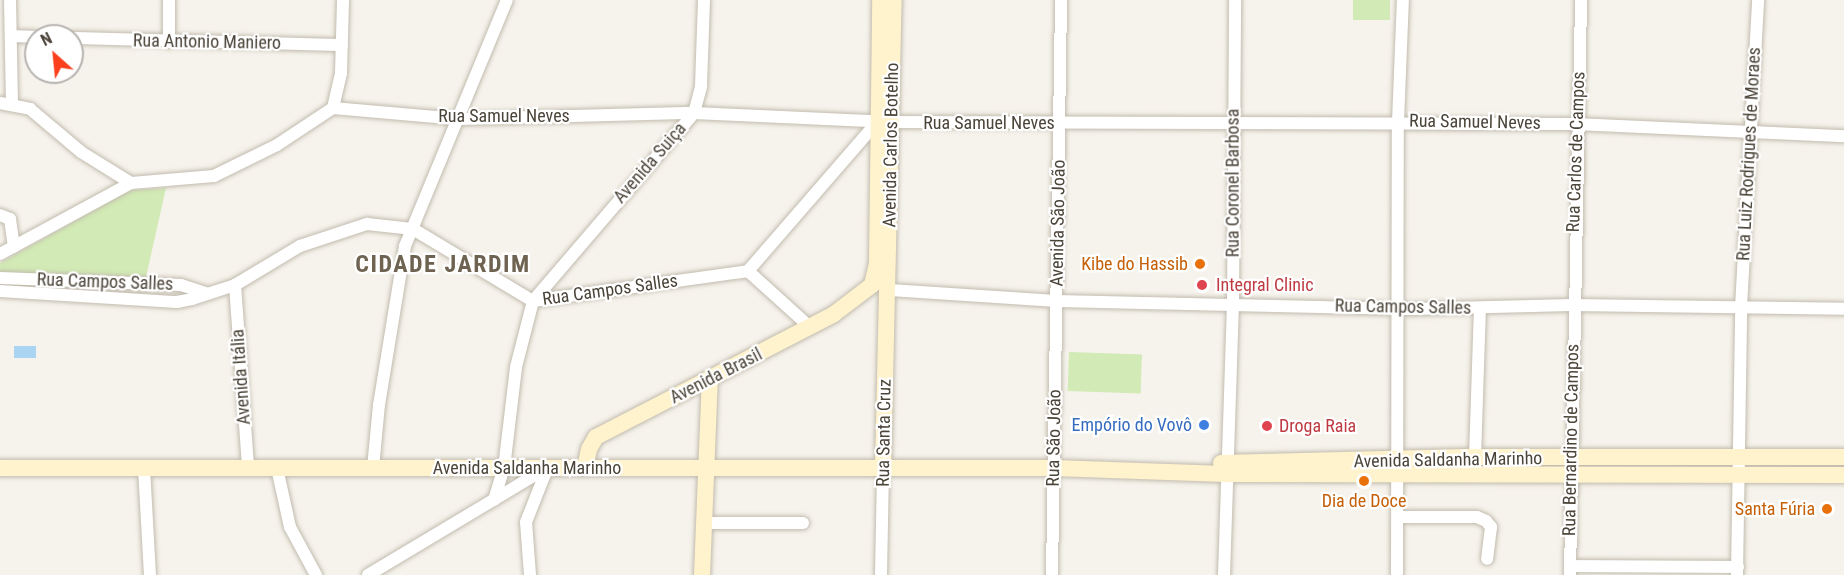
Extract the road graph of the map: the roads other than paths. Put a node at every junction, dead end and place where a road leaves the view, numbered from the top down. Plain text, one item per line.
1 (10, 0) edge
2 (169, 0) edge
3 (343, 0) edge
4 (507, 0) edge
5 (704, 0) edge
6 (880, 0) edge
7 (894, 0) edge
8 (1061, 0) edge
9 (1235, 0) edge
10 (1403, 0) edge
11 (1581, 0) edge
12 (1758, 0) edge
13 (11, 36) junction
14 (24, 37) edge
15 (84, 39) edge
16 (169, 42) junction
17 (342, 45) junction
18 (6, 102) edge
19 (333, 108) junction
20 (693, 112) junction
21 (459, 119) junction
22 (884, 122) junction
23 (1398, 122) junction
24 (1060, 123) junction
25 (1233, 123) junction
26 (1576, 123) junction
27 (1751, 133) junction
28 (1844, 136) edge
29 (131, 183) junction
30 (0, 215) edge
31 (413, 229) junction
32 (14, 248) junction
33 (0, 254) edge
34 (877, 264) junction
35 (748, 271) junction
36 (0, 278) edge
37 (45, 279) junction
38 (235, 285) junction
39 (0, 291) edge
40 (45, 293) junction
41 (208, 294) junction
42 (863, 295) junction
43 (889, 298) junction
44 (533, 301) junction
45 (1057, 301) junction
46 (1233, 304) junction
47 (1572, 305) junction
48 (1399, 307) junction
49 (1741, 308) junction
50 (1480, 309) junction
51 (1844, 309) edge
52 (810, 327) junction
53 (710, 379) junction
54 (1475, 457) junction
55 (1844, 457) edge
56 (1737, 459) junction
57 (1570, 466) junction
58 (0, 468) edge
59 (144, 468) junction
60 (248, 468) junction
61 (277, 468) junction
62 (373, 468) junction
63 (504, 468) junction
64 (547, 468) junction
65 (585, 468) junction
66 (706, 468) junction
67 (883, 468) junction
68 (1054, 468) junction
69 (1225, 468) junction
70 (1397, 468) junction
71 (1844, 475) edge
72 (1738, 477) junction
73 (494, 500) junction
74 (1398, 517) junction
75 (703, 523) junction
76 (803, 523) dead end
77 (1487, 559) dead end
78 (1570, 571) edge
79 (1738, 571) edge
80 (150, 575) edge
81 (316, 575) edge
82 (368, 575) edge
83 (530, 575) edge
84 (702, 575) edge
85 (881, 575) edge
86 (1052, 575) edge
87 (1224, 575) edge
88 (1397, 575) edge

1 - 13 street
2 - 16 street
3 - 17 street
4 - 21 street
5 - 20 street, Avenida Suiça
6 - 22 main road, Avenida Carlos Botelho
7 - 22 main road, Avenida Carlos Botelho
8 - 24 street, Avenida São João
9 - 25 street, Rua Coronel Barbosa
10 - 23 street
11 - 26 street, Rua Carlos de Campos
12 - 27 street, Rua Luiz Rodrigues de Moraes
13 - 14 street
13 - 18 street
15 - 16 street, Rua Antonio Maniero
16 - 17 street, Rua Antonio Maniero
17 - 19 street
18 - 29 street
19 - 21 street, Rua Samuel Neves
19 - 29 street
20 - 21 street, Rua Samuel Neves
20 - 22 street, Rua Samuel Neves
20 - 44 street, Avenida Suiça
21 - 31 street
22 - 24 street, Rua Samuel Neves
22 - 34 main road, Avenida Carlos Botelho
22 - 35 street
22 - 43 main road, Avenida Carlos Botelho
23 - 25 street, Rua Samuel Neves
23 - 26 street, Rua Samuel Neves
23 - 48 street
24 - 25 street, Rua Samuel Neves
24 - 45 street, Avenida São João
25 - 46 street, Rua Coronel Barbosa
26 - 27 street, Rua Samuel Neves
26 - 47 street, Rua Carlos de Campos
27 - 28 street, Rua Samuel Neves
27 - 49 street, Rua Luiz Rodrigues de Moraes
29 - 32 street
30 - 32 street
31 - 38 street, Rua Campos Salles
31 - 44 street, Rua Campos Salles
31 - 62 street
32 - 33 street
34 - 42 main road
34 - 43 main road
35 - 44 street, Rua Campos Salles
35 - 52 street
36 - 37 street, Rua Campos Salles
37 - 40 street
37 - 41 street, Rua Campos Salles
38 - 41 street, Rua Campos Salles
38 - 60 street, Avenida Itália
39 - 40 street, Rua Campos Salles
40 - 41 street, Rua Campos Salles
42 - 43 main road
42 - 52 main road, Avenida Brasil
43 - 45 street, Rua Campos Salles
43 - 67 main road, Rua Santa Cruz
44 - 63 street
45 - 46 street, Rua Campos Salles
45 - 68 street, Rua São João
46 - 48 street, Rua Campos Salles
46 - 69 street, Rua Coronel Barbosa
47 - 49 street, Rua Campos Salles
47 - 50 street, Rua Campos Salles
47 - 57 street, Rua Bernardino de Campos
48 - 50 street, Rua Campos Salles
48 - 70 street
49 - 51 street, Rua Campos Salles
49 - 56 street, Rua Luiz Rodrigues de Moraes
50 - 54 street
52 - 53 main road, Avenida Brasil
53 - 65 main road, Avenida Brasil
53 - 66 main road
54 - 57 main road, Avenida Saldanha Marinho
54 - 70 main road, Avenida Saldanha Marinho
55 - 56 main road, Avenida Saldanha Marinho
56 - 57 main road, Avenida Saldanha Marinho
56 - 72 street, Rua Luiz Rodrigues de Moraes
57 - 70 main road, Avenida Saldanha Marinho
57 - 72 main road, Avenida Saldanha Marinho
57 - 78 street, Rua Bernardino de Campos
58 - 59 main road, Avenida Saldanha Marinho
59 - 60 main road, Avenida Saldanha Marinho
59 - 80 street
60 - 61 main road, Avenida Saldanha Marinho
61 - 62 main road, Avenida Saldanha Marinho
61 - 81 street
62 - 63 main road, Avenida Saldanha Marinho
63 - 64 main road, Avenida Saldanha Marinho
63 - 73 street
64 - 65 main road, Avenida Saldanha Marinho
64 - 73 street
64 - 83 street
65 - 66 main road, Avenida Saldanha Marinho
66 - 67 main road, Avenida Saldanha Marinho
66 - 75 main road
67 - 68 main road, Avenida Saldanha Marinho
67 - 85 street, Rua Santa Cruz
68 - 69 main road, Avenida Saldanha Marinho
68 - 86 street, Rua São João
69 - 70 main road, Avenida Saldanha Marinho
69 - 87 street, Rua Coronel Barbosa
70 - 74 street
71 - 72 main road, Avenida Saldanha Marinho
72 - 79 street, Rua Luiz Rodrigues de Moraes
73 - 82 street
74 - 77 street
74 - 88 street
75 - 76 street
75 - 84 main road
78 - 79 street

